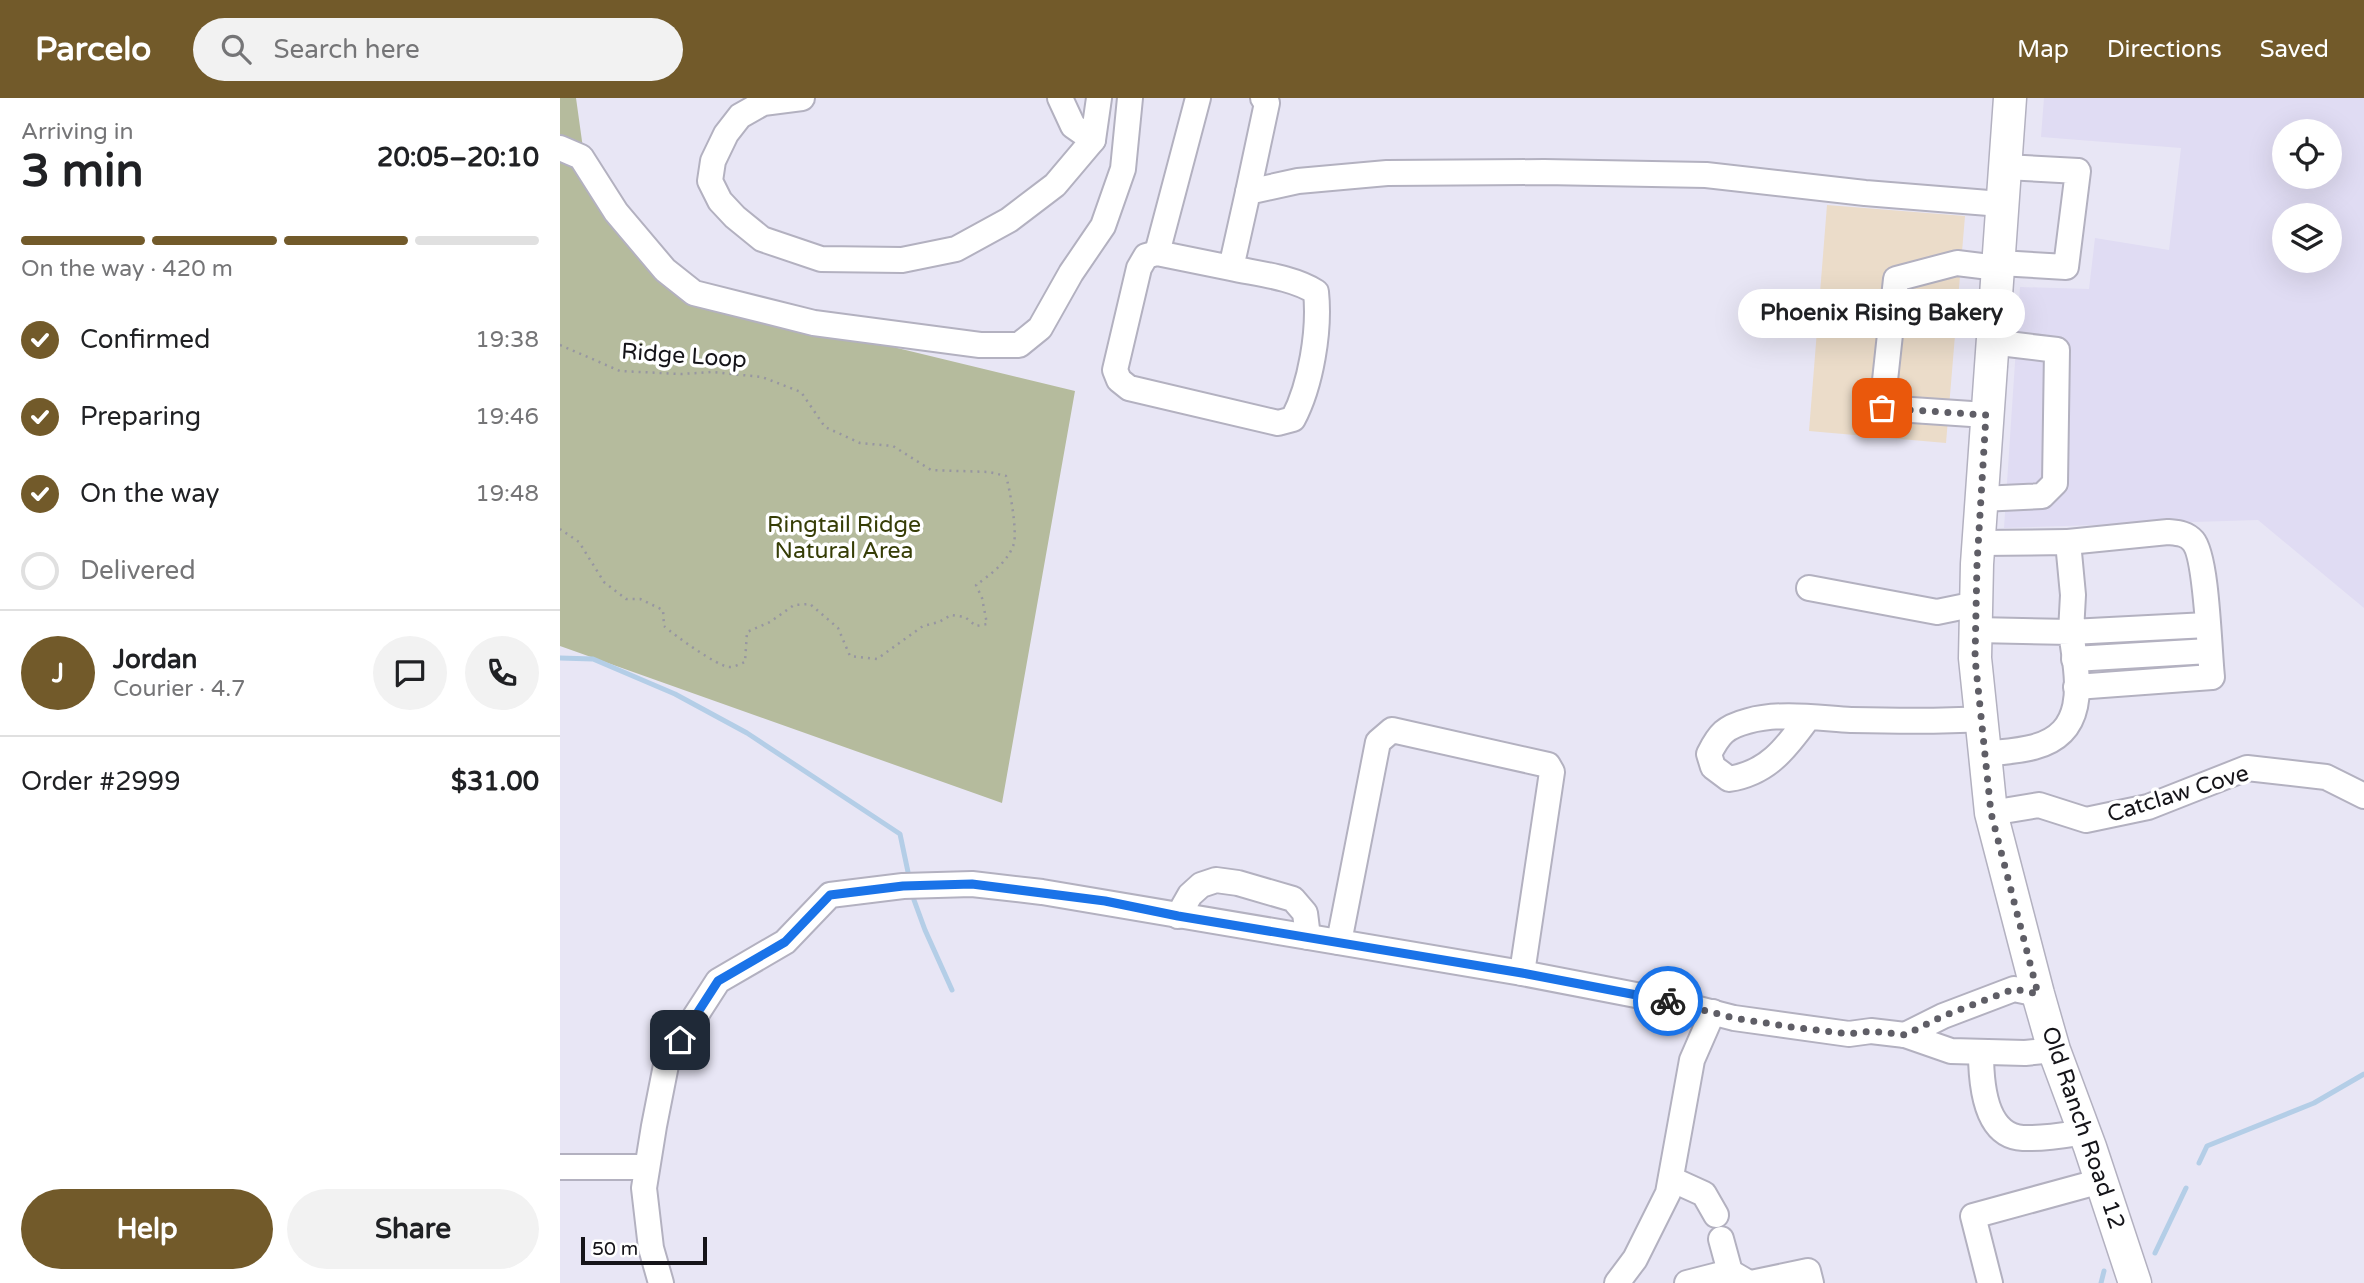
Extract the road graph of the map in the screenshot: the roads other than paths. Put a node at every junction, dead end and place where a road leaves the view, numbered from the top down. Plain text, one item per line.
1 (802, 98) edge
2 (1060, 98) edge
3 (1099, 98) edge
4 (1130, 98) edge
5 (1198, 98) edge
6 (1263, 98) edge
7 (2010, 98) edge
8 (1093, 140) junction
9 (560, 148) edge
10 (2005, 167) junction
11 (1248, 192) junction
12 (2001, 204) junction
13 (1157, 253) junction
14 (1998, 266) junction
15 (1231, 268) junction
16 (1992, 342) junction
17 (1986, 415) junction
18 (1982, 499) junction
19 (2068, 542) junction
20 (1979, 543) junction
21 (1809, 589) dead end
22 (1976, 617) junction
23 (2207, 625) junction
24 (2071, 632) junction
25 (2209, 651) junction
26 (2074, 659) junction
27 (2076, 687) junction
28 (1808, 718) dead end
29 (1982, 719) junction
30 (1985, 754) junction
31 (2364, 796) edge
32 (1991, 813) junction
33 (1178, 916) junction
34 (1308, 937) junction
35 (1339, 942) junction
36 (1522, 973) junction
37 (2038, 994) junction
38 (1713, 1012) junction
39 (1905, 1035) junction
40 (2054, 1050) junction
41 (1981, 1052) junction
42 (2085, 1132) junction
43 (560, 1167) edge
44 (647, 1167) junction
45 (1671, 1179) junction
46 (2101, 1181) junction
47 (1743, 1279) edge
48 (662, 1283) edge
49 (1617, 1283) edge
50 (1688, 1283) edge
51 (1811, 1283) edge
52 (1990, 1283) edge
53 (2136, 1283) edge

1 - 8 street
2 - 8 street
3 - 8 street
4 - 9 street
5 - 13 street
6 - 11 street
7 - 10 main road, Old Ranch Road 12
10 - 12 main road, Old Ranch Road 12
10 - 14 street
11 - 12 street
11 - 15 street
12 - 14 main road, Old Ranch Road 12
13 - 15 street
13 - 15 street
14 - 16 main road, Old Ranch Road 12
14 - 17 street
16 - 17 main road, Old Ranch Road 12
16 - 18 street
17 - 18 main road, Old Ranch Road 12
18 - 20 main road, Old Ranch Road 12
19 - 20 street
19 - 23 street
19 - 24 street
20 - 22 main road, Old Ranch Road 12
21 - 22 street
22 - 24 street
22 - 29 main road, Old Ranch Road 12
23 - 24 street
23 - 25 street
24 - 26 street
25 - 26 street
25 - 27 street
26 - 27 street
27 - 30 street
28 - 29 street
29 - 30 main road, Old Ranch Road 12
30 - 32 main road, Old Ranch Road 12
31 - 32 street, Catclaw Cove
32 - 37 main road, Old Ranch Road 12
33 - 34 street
33 - 34 street
33 - 44 street
34 - 35 street
35 - 36 street
35 - 36 street
36 - 38 street
37 - 39 street
37 - 40 main road, Old Ranch Road 12
38 - 39 street
38 - 45 street
39 - 41 street
40 - 41 street
40 - 42 main road, Old Ranch Road 12
41 - 42 street
42 - 46 main road, Old Ranch Road 12
43 - 44 street
44 - 48 street
45 - 47 street
45 - 49 street
46 - 52 street
46 - 53 main road, Old Ranch Road 12
47 - 50 street
47 - 51 street

